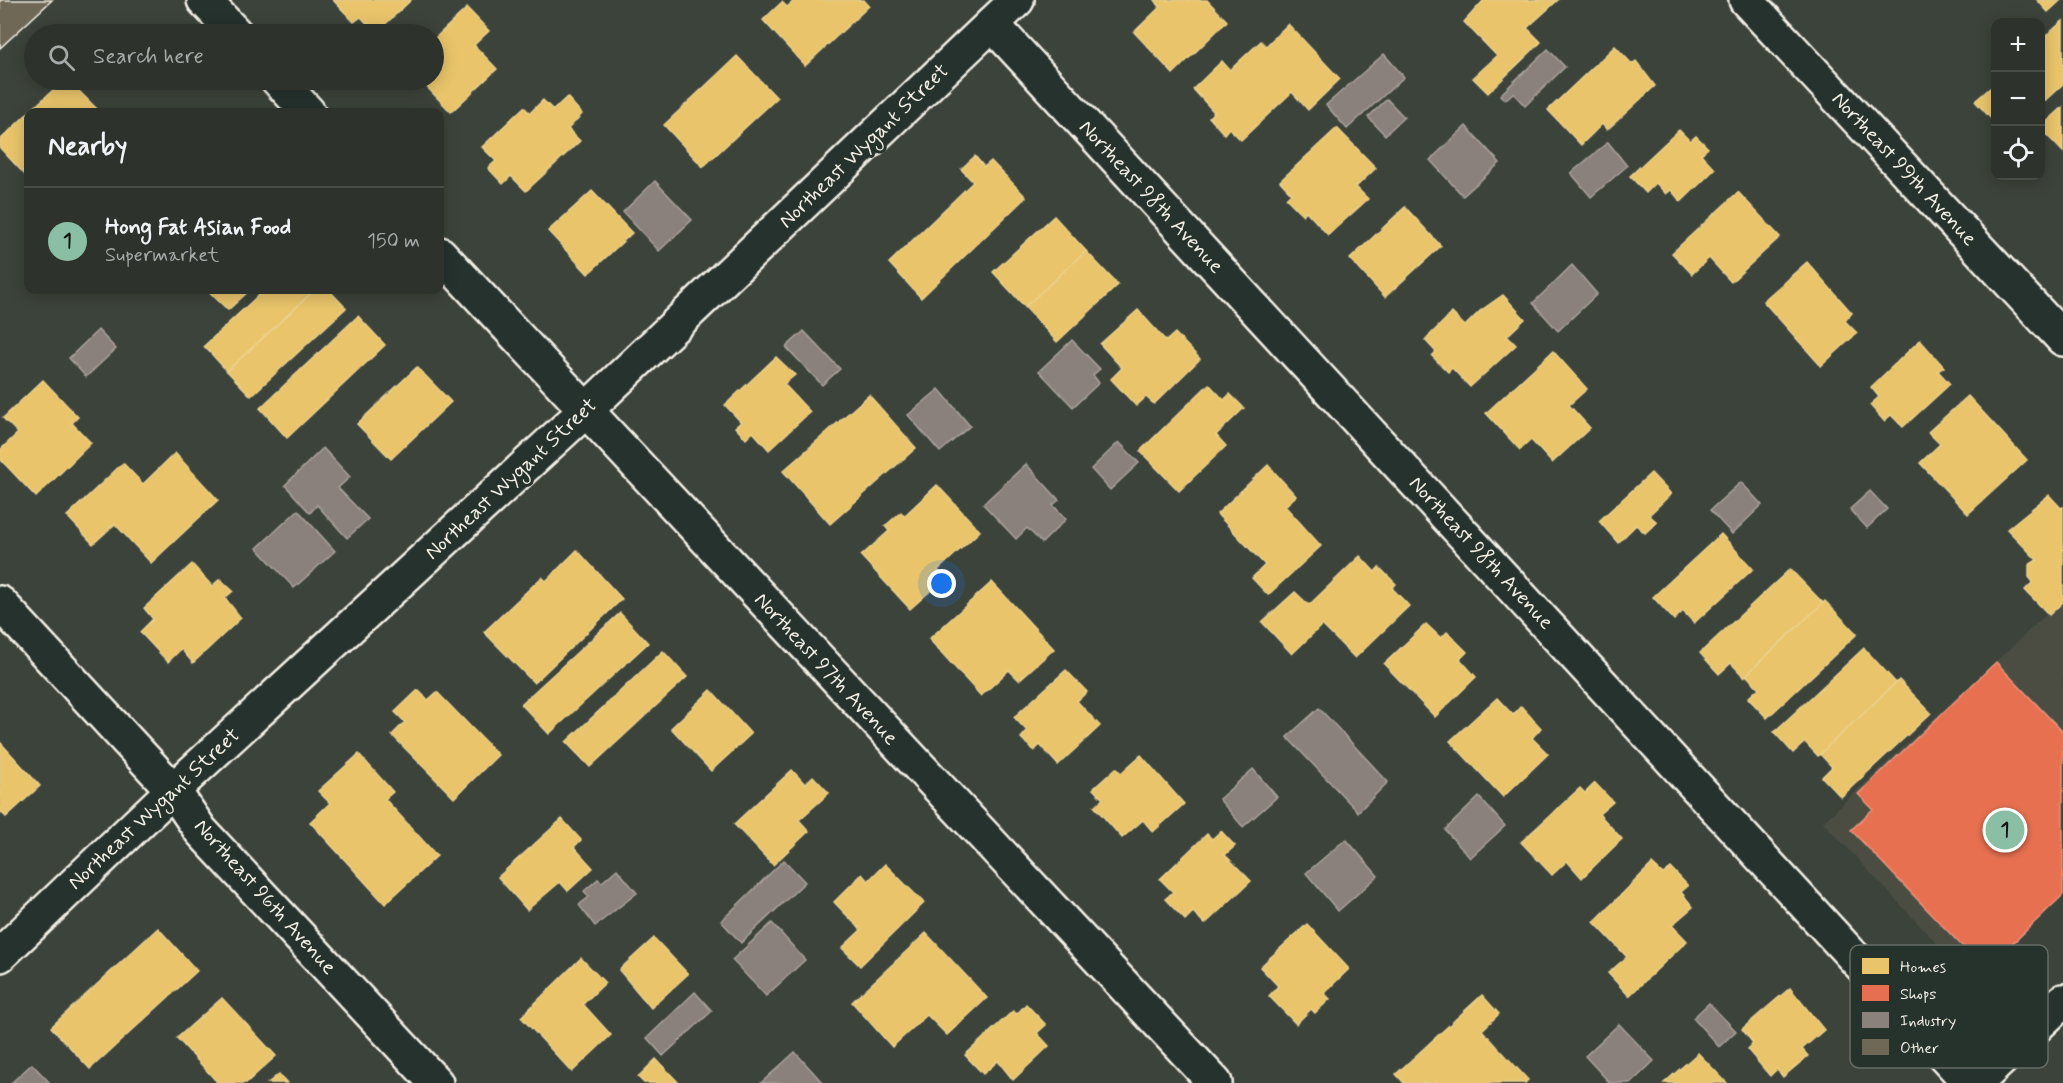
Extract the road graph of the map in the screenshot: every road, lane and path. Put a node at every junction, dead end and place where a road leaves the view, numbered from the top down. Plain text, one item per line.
1 (204, 0) edge
2 (1017, 0) edge
3 (1746, 0) edge
4 (227, 24) edge
5 (992, 24) junction
6 (288, 90) edge
7 (305, 108) edge
8 (444, 258) edge
9 (2063, 339) edge
10 (585, 411) junction
11 (0, 603) edge
12 (173, 789) junction
13 (1850, 953) edge
14 (0, 955) edge
15 (2063, 1001) edge
16 (2048, 1015) edge
17 (1956, 1068) edge
18 (1992, 1068) edge
19 (436, 1083) edge
20 (1215, 1083) edge
21 (1970, 1083) edge
22 (1976, 1083) edge

1 - 4 street
2 - 5 street, Northeast Wygant Street
3 - 9 street, Northeast 99th Avenue
5 - 10 street, Northeast Wygant Street
5 - 13 street, Northeast 98th Avenue
6 - 7 street
8 - 10 street, Northeast 97th Avenue
10 - 12 street, Northeast Wygant Street
10 - 20 street, Northeast 97th Avenue
11 - 12 street, Northeast 96th Avenue
12 - 14 street, Northeast Wygant Street
12 - 19 street, Northeast 96th Avenue
15 - 16 street
17 - 21 street, Northeast 98th Avenue
18 - 22 street

